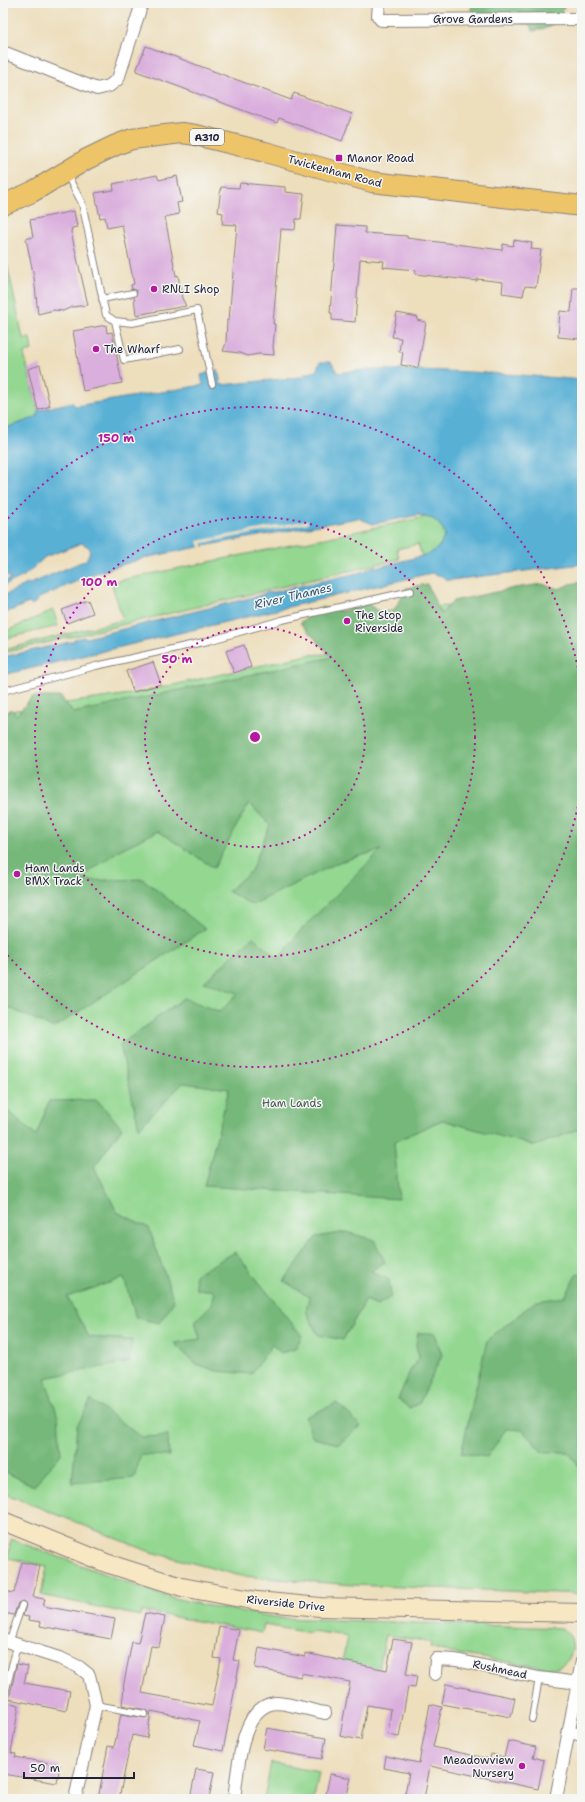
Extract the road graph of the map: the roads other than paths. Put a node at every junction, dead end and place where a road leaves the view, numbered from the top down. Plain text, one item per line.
1 (142, 3) edge
2 (379, 3) edge
3 (581, 18) edge
4 (3, 52) edge
5 (66, 172) junction
6 (3, 205) edge
7 (582, 206) edge
8 (133, 293) dead end
9 (102, 299) junction
10 (115, 321) junction
11 (180, 349) dead end
12 (212, 384) dead end
13 (411, 591) dead end
14 (3, 691) edge
15 (3, 1521) edge
16 (22, 1605) dead end
17 (582, 1613) edge
18 (10, 1643) edge
19 (582, 1661) edge
20 (434, 1674) dead end
21 (540, 1678) junction
22 (578, 1684) junction
23 (6, 1693) dead end
24 (96, 1705) junction
25 (325, 1713) dead end
26 (145, 1714) dead end
27 (532, 1719) dead end
28 (569, 1732) junction
29 (582, 1735) edge
30 (75, 1799) edge
31 (234, 1799) edge
32 (556, 1799) edge

1 - 4 street
2 - 3 street, Grove Gardens
5 - 6 main road, A310
5 - 7 main road, Twickenham Road / A310
5 - 9 lane
8 - 9 lane
9 - 10 lane
10 - 11 lane
10 - 12 lane
13 - 14 lane
15 - 17 street, Riverside Drive
16 - 18 lane
18 - 23 lane
18 - 24 street
19 - 22 street
20 - 21 street, Rushmead
21 - 22 street, Rushmead
21 - 27 lane
22 - 28 street
24 - 26 lane
24 - 30 street
25 - 31 street
28 - 29 street
28 - 32 street

